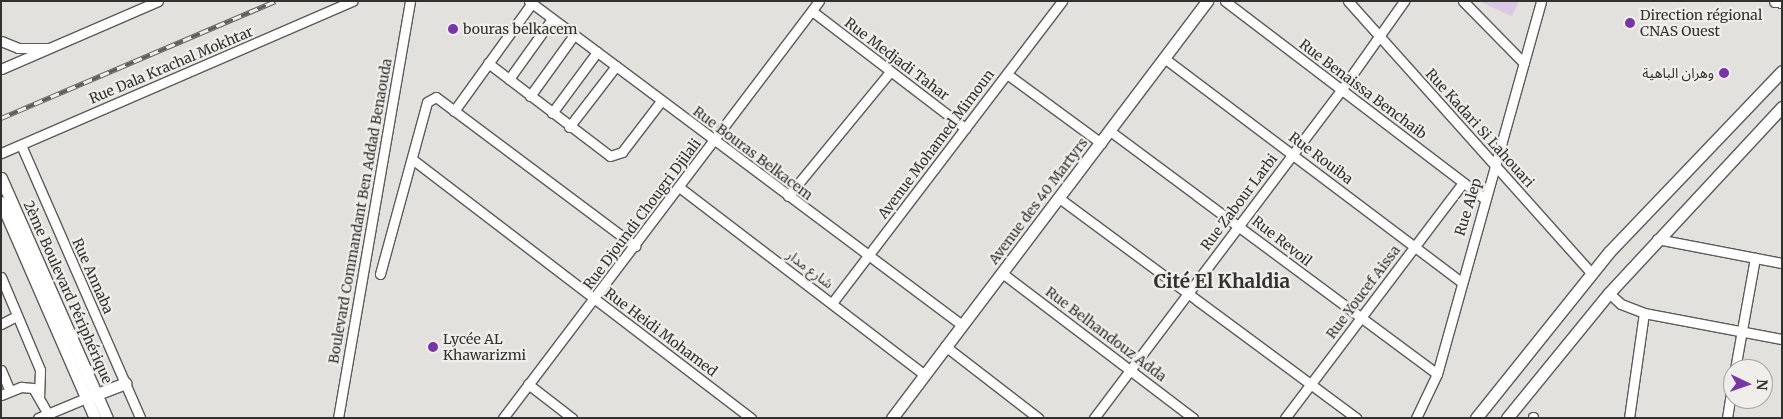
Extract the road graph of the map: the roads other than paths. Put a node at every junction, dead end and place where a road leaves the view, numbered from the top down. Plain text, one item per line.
1 (158, 1) edge
2 (353, 1) edge
3 (819, 1) edge
4 (1062, 1) edge
5 (1207, 1) edge
6 (1225, 1) edge
7 (1348, 1) edge
8 (1404, 1) edge
9 (1463, 1) edge
10 (1541, 1) edge
11 (1775, 1) edge
12 (530, 2) edge
13 (1782, 2) edge
14 (409, 6) edge
15 (812, 11) junction
16 (552, 19) junction
17 (574, 35) junction
18 (1379, 35) junction
19 (1, 41) edge
20 (49, 48) junction
21 (597, 52) junction
22 (1164, 58) junction
23 (488, 63) junction
24 (1524, 63) junction
25 (616, 66) junction
26 (1, 69) edge
27 (1782, 71) edge
28 (890, 72) junction
29 (1007, 74) junction
30 (509, 79) junction
31 (1342, 89) junction
32 (530, 96) junction
33 (661, 101) junction
34 (1782, 107) edge
35 (454, 111) junction
36 (552, 113) junction
37 (569, 127) junction
38 (966, 128) junction
39 (1110, 131) junction
40 (714, 141) junction
41 (1101, 143) junction
42 (21, 145) junction
43 (1, 153) edge
44 (1292, 154) junction
45 (412, 159) junction
46 (1495, 165) junction
47 (2, 180) edge
48 (1463, 183) junction
49 (679, 187) junction
50 (788, 196) junction
51 (1059, 198) junction
52 (1484, 198) junction
53 (1, 202) edge
54 (1238, 225) junction
55 (1657, 239) junction
56 (635, 246) junction
57 (1415, 247) junction
58 (868, 256) junction
59 (1755, 258) junction
60 (1782, 263) edge
61 (1002, 273) junction
62 (1591, 273) junction
63 (380, 274) dead end
64 (1, 276) edge
65 (1460, 281) junction
66 (4, 290) edge
67 (1188, 292) junction
68 (1609, 293) junction
69 (595, 299) junction
70 (832, 303) junction
71 (1644, 313) junction
72 (17, 316) junction
73 (1361, 319) junction
74 (1, 324) edge
75 (962, 325) junction
76 (1741, 330) junction
77 (1782, 339) edge
78 (946, 346) junction
79 (1737, 359) edge
80 (1, 370) edge
81 (1130, 370) junction
82 (924, 374) junction
83 (1437, 374) junction
84 (125, 383) junction
85 (528, 384) junction
86 (1310, 385) junction
87 (10, 391) junction
88 (1, 395) edge
89 (39, 396) junction
90 (91, 396) junction
91 (49, 416) edge
92 (898, 416) edge
93 (38, 418) edge
94 (95, 418) edge
95 (107, 418) edge
96 (140, 418) edge
97 (338, 418) edge
98 (503, 418) edge
99 (572, 418) edge
100 (751, 418) edge
101 (1038, 418) edge
102 (1094, 418) edge
103 (1193, 418) edge
104 (1285, 418) edge
105 (1356, 418) edge
106 (1416, 418) edge
107 (1476, 418) edge
108 (1507, 418) edge
109 (1629, 418) edge

1 - 20 street
2 - 42 street, Rue Dala Krachal Mokhtar
3 - 15 street, Rue Djoundi Chougri Djilali
4 - 29 street, Avenue Mohamed Mimoun
5 - 22 main road, Avenue des 40 Martyrs
6 - 31 street, Rue Benaissa Benchaib
7 - 18 street, Rue Kadari Si Lahouari
8 - 18 street, Rue Zabour Larbi
9 - 24 street
10 - 24 street, Rue Alep
11 - 13 main road
12 - 16 street, Rue Bouras Belkacem
12 - 23 street
14 - 97 street, Boulevard Commandant Ben Addad Benaouda
15 - 28 street, Rue Medjadi Tahar
15 - 40 street, Rue Djoundi Chougri Djilali
16 - 17 street, Rue Bouras Belkacem
16 - 30 street
17 - 21 street, Rue Bouras Belkacem
17 - 32 street
18 - 31 street, Rue Zabour Larbi
18 - 46 street, Rue Kadari Si Lahouari
19 - 20 street
20 - 26 street
21 - 25 street, Rue Bouras Belkacem
21 - 36 street
22 - 39 main road, Avenue des 40 Martyrs
22 - 44 street, Rue Rouiba
23 - 30 street
23 - 35 street
24 - 46 street, Rue Alep
25 - 33 street, Rue Bouras Belkacem
25 - 37 street
27 - 62 main road
28 - 38 street, Rue Medjadi Tahar
28 - 50 street
29 - 38 street, Avenue Mohamed Mimoun
29 - 41 street
30 - 32 street
31 - 44 street, Rue Zabour Larbi
31 - 48 street, Rue Benaissa Benchaib
32 - 36 street
33 - 37 street
33 - 40 street, Rue Bouras Belkacem
34 - 55 main road
35 - 45 street
35 - 56 street
36 - 37 street
38 - 58 street, Avenue Mohamed Mimoun
39 - 41 main road, Avenue des 40 Martyrs
39 - 54 street, Rue Revoil
40 - 49 street, Rue Djoundi Chougri Djilali
40 - 50 street, Rue Bouras Belkacem
41 - 51 main road, Avenue des 40 Martyrs
42 - 43 street, Rue Dala Krachal Mokhtar
42 - 84 street, Rue Annaba
44 - 54 street, Rue Zabour Larbi
44 - 57 street, Rue Rouiba
45 - 63 street
45 - 69 street, Rue Heidi Mohamed
46 - 52 street, Rue Alep
46 - 62 street, Rue Kadari Si Lahouari
47 - 90 main road, 2ème Boulevard Périphérique
48 - 52 street, Rue Benaissa Benchaib
48 - 57 street, Rue Youcef Aissa
49 - 56 street, Rue Djoundi Chougri Djilali
49 - 70 street, شارع مدار
50 - 58 street, Rue Bouras Belkacem
51 - 61 main road, Avenue des 40 Martyrs
51 - 67 street
52 - 65 street, Rue Alep
53 - 90 main road, 2ème Boulevard Périphérique
54 - 67 street, Rue Zabour Larbi
54 - 73 street, Rue Revoil
55 - 59 street
55 - 68 main road
56 - 69 street, Rue Djoundi Chougri Djilali
57 - 65 street, Rue Rouiba
57 - 73 street, Rue Youcef Aissa
58 - 70 street, Avenue Mohamed Mimoun
58 - 75 street, Rue Bouras Belkacem
59 - 60 street
59 - 76 street
61 - 75 main road, Avenue des 40 Martyrs
61 - 81 street, Rue Belhandouz Adda
62 - 107 main road
64 - 66 street
65 - 83 street, Rue Alep
66 - 72 street
67 - 81 street, Rue Zabour Larbi
67 - 86 street
68 - 71 street
68 - 108 main road
69 - 85 street, Rue Djoundi Chougri Djilali
69 - 100 street, Rue Heidi Mohamed
70 - 82 street, شارع مدار
71 - 76 street
71 - 109 street
72 - 74 street
72 - 89 street
73 - 83 street, Rue Revoil
73 - 86 street, Rue Youcef Aissa
75 - 78 main road, Avenue des 40 Martyrs
76 - 77 street
76 - 79 street
78 - 82 main road, Avenue des 40 Martyrs
78 - 101 street
80 - 87 street
81 - 102 street, Rue Zabour Larbi
81 - 103 street, Rue Belhandouz Adda
82 - 92 main road, Avenue des 40 Martyrs
83 - 106 street, Rue Alep
84 - 90 main road
84 - 96 street, Rue Annaba
85 - 98 street, Rue Djoundi Chougri Djilali
85 - 99 street
86 - 104 street, Rue Youcef Aissa
86 - 105 street
87 - 88 street
87 - 89 street
89 - 91 street
90 - 91 street
90 - 94 main road, 2ème Boulevard Périphérique
90 - 95 main road, 2ème Boulevard Périphérique
91 - 93 street

